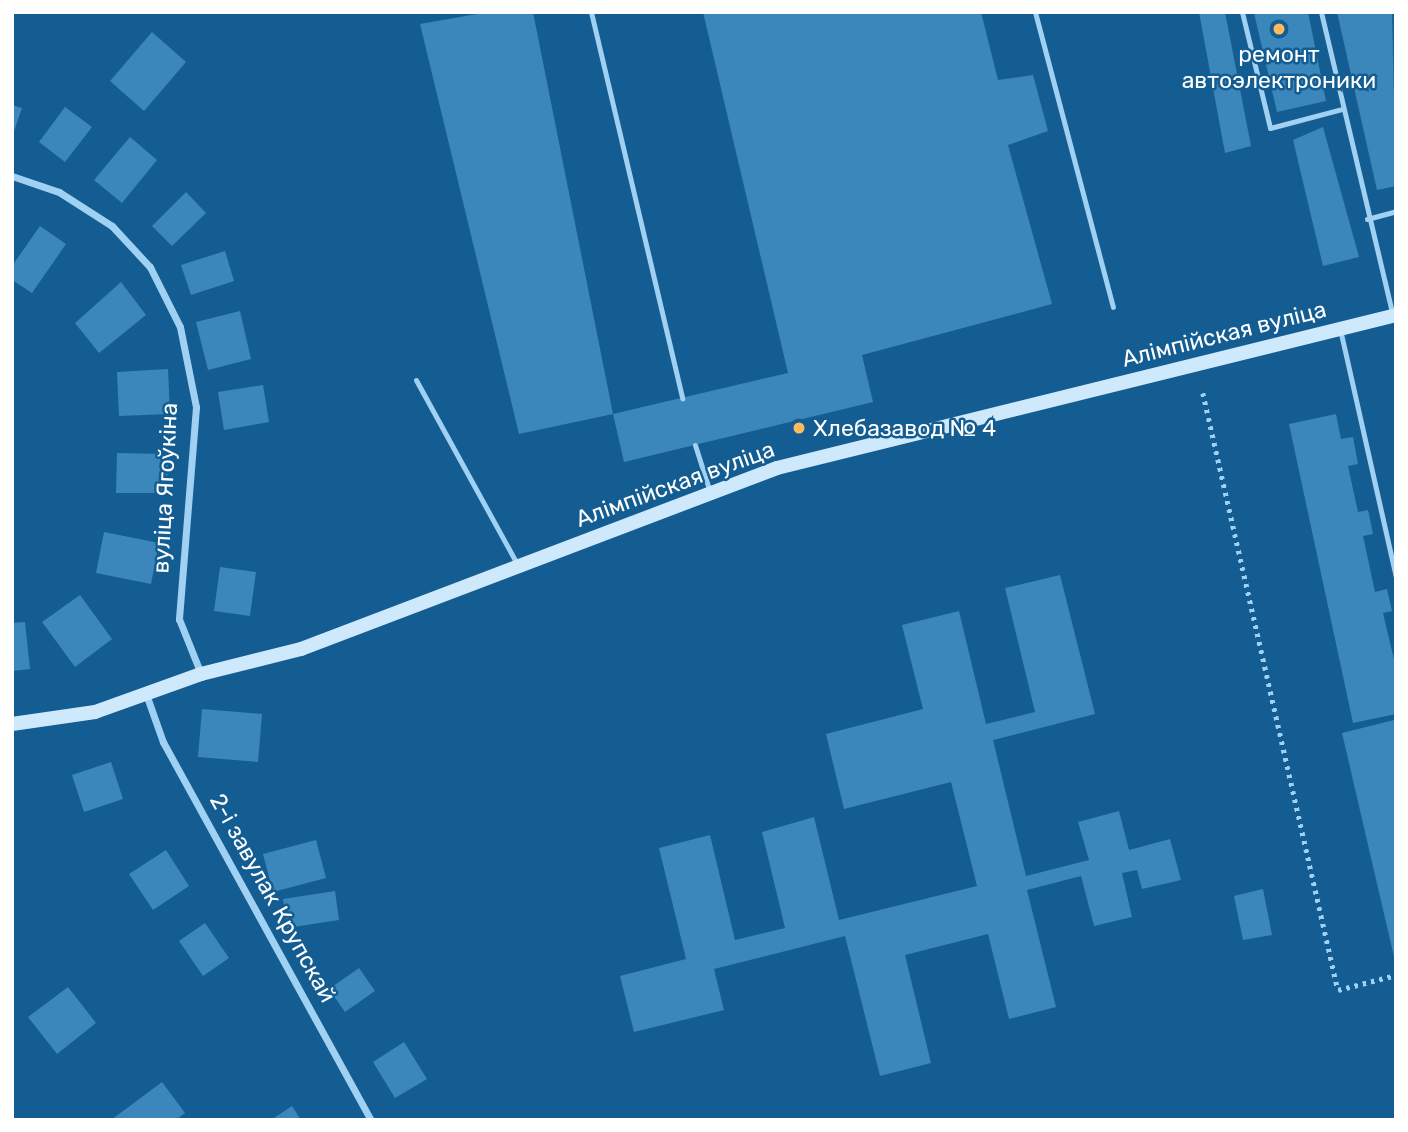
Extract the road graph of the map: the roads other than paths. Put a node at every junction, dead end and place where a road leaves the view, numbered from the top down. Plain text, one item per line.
1 (591, 12) edge
2 (1035, 12) edge
3 (1242, 12) edge
4 (1321, 12) edge
5 (1342, 109) junction
6 (12, 176) edge
7 (1396, 211) edge
8 (1367, 219) junction
9 (1113, 307) dead end
10 (1394, 315) edge
11 (1340, 329) junction
12 (416, 380) dead end
13 (682, 398) dead end
14 (695, 445) dead end
15 (710, 492) junction
16 (520, 570) junction
17 (1396, 578) edge
18 (201, 674) junction
19 (146, 693) junction
20 (12, 724) edge
21 (371, 1120) edge

1 - 13 lane
2 - 9 lane
3 - 5 lane
4 - 5 lane
5 - 8 lane
6 - 18 street, вуліца Ягоўкіна
7 - 8 lane
8 - 10 lane
10 - 11 street, Алімпійская вуліца
11 - 15 street, Алімпійская вуліца
11 - 17 lane
12 - 16 lane
14 - 15 lane
15 - 16 street, Алімпійская вуліца
16 - 18 street, Алімпійская вуліца
18 - 19 street, Алімпійская вуліца
19 - 20 street
19 - 21 street, 2-і завулак Крупскай

